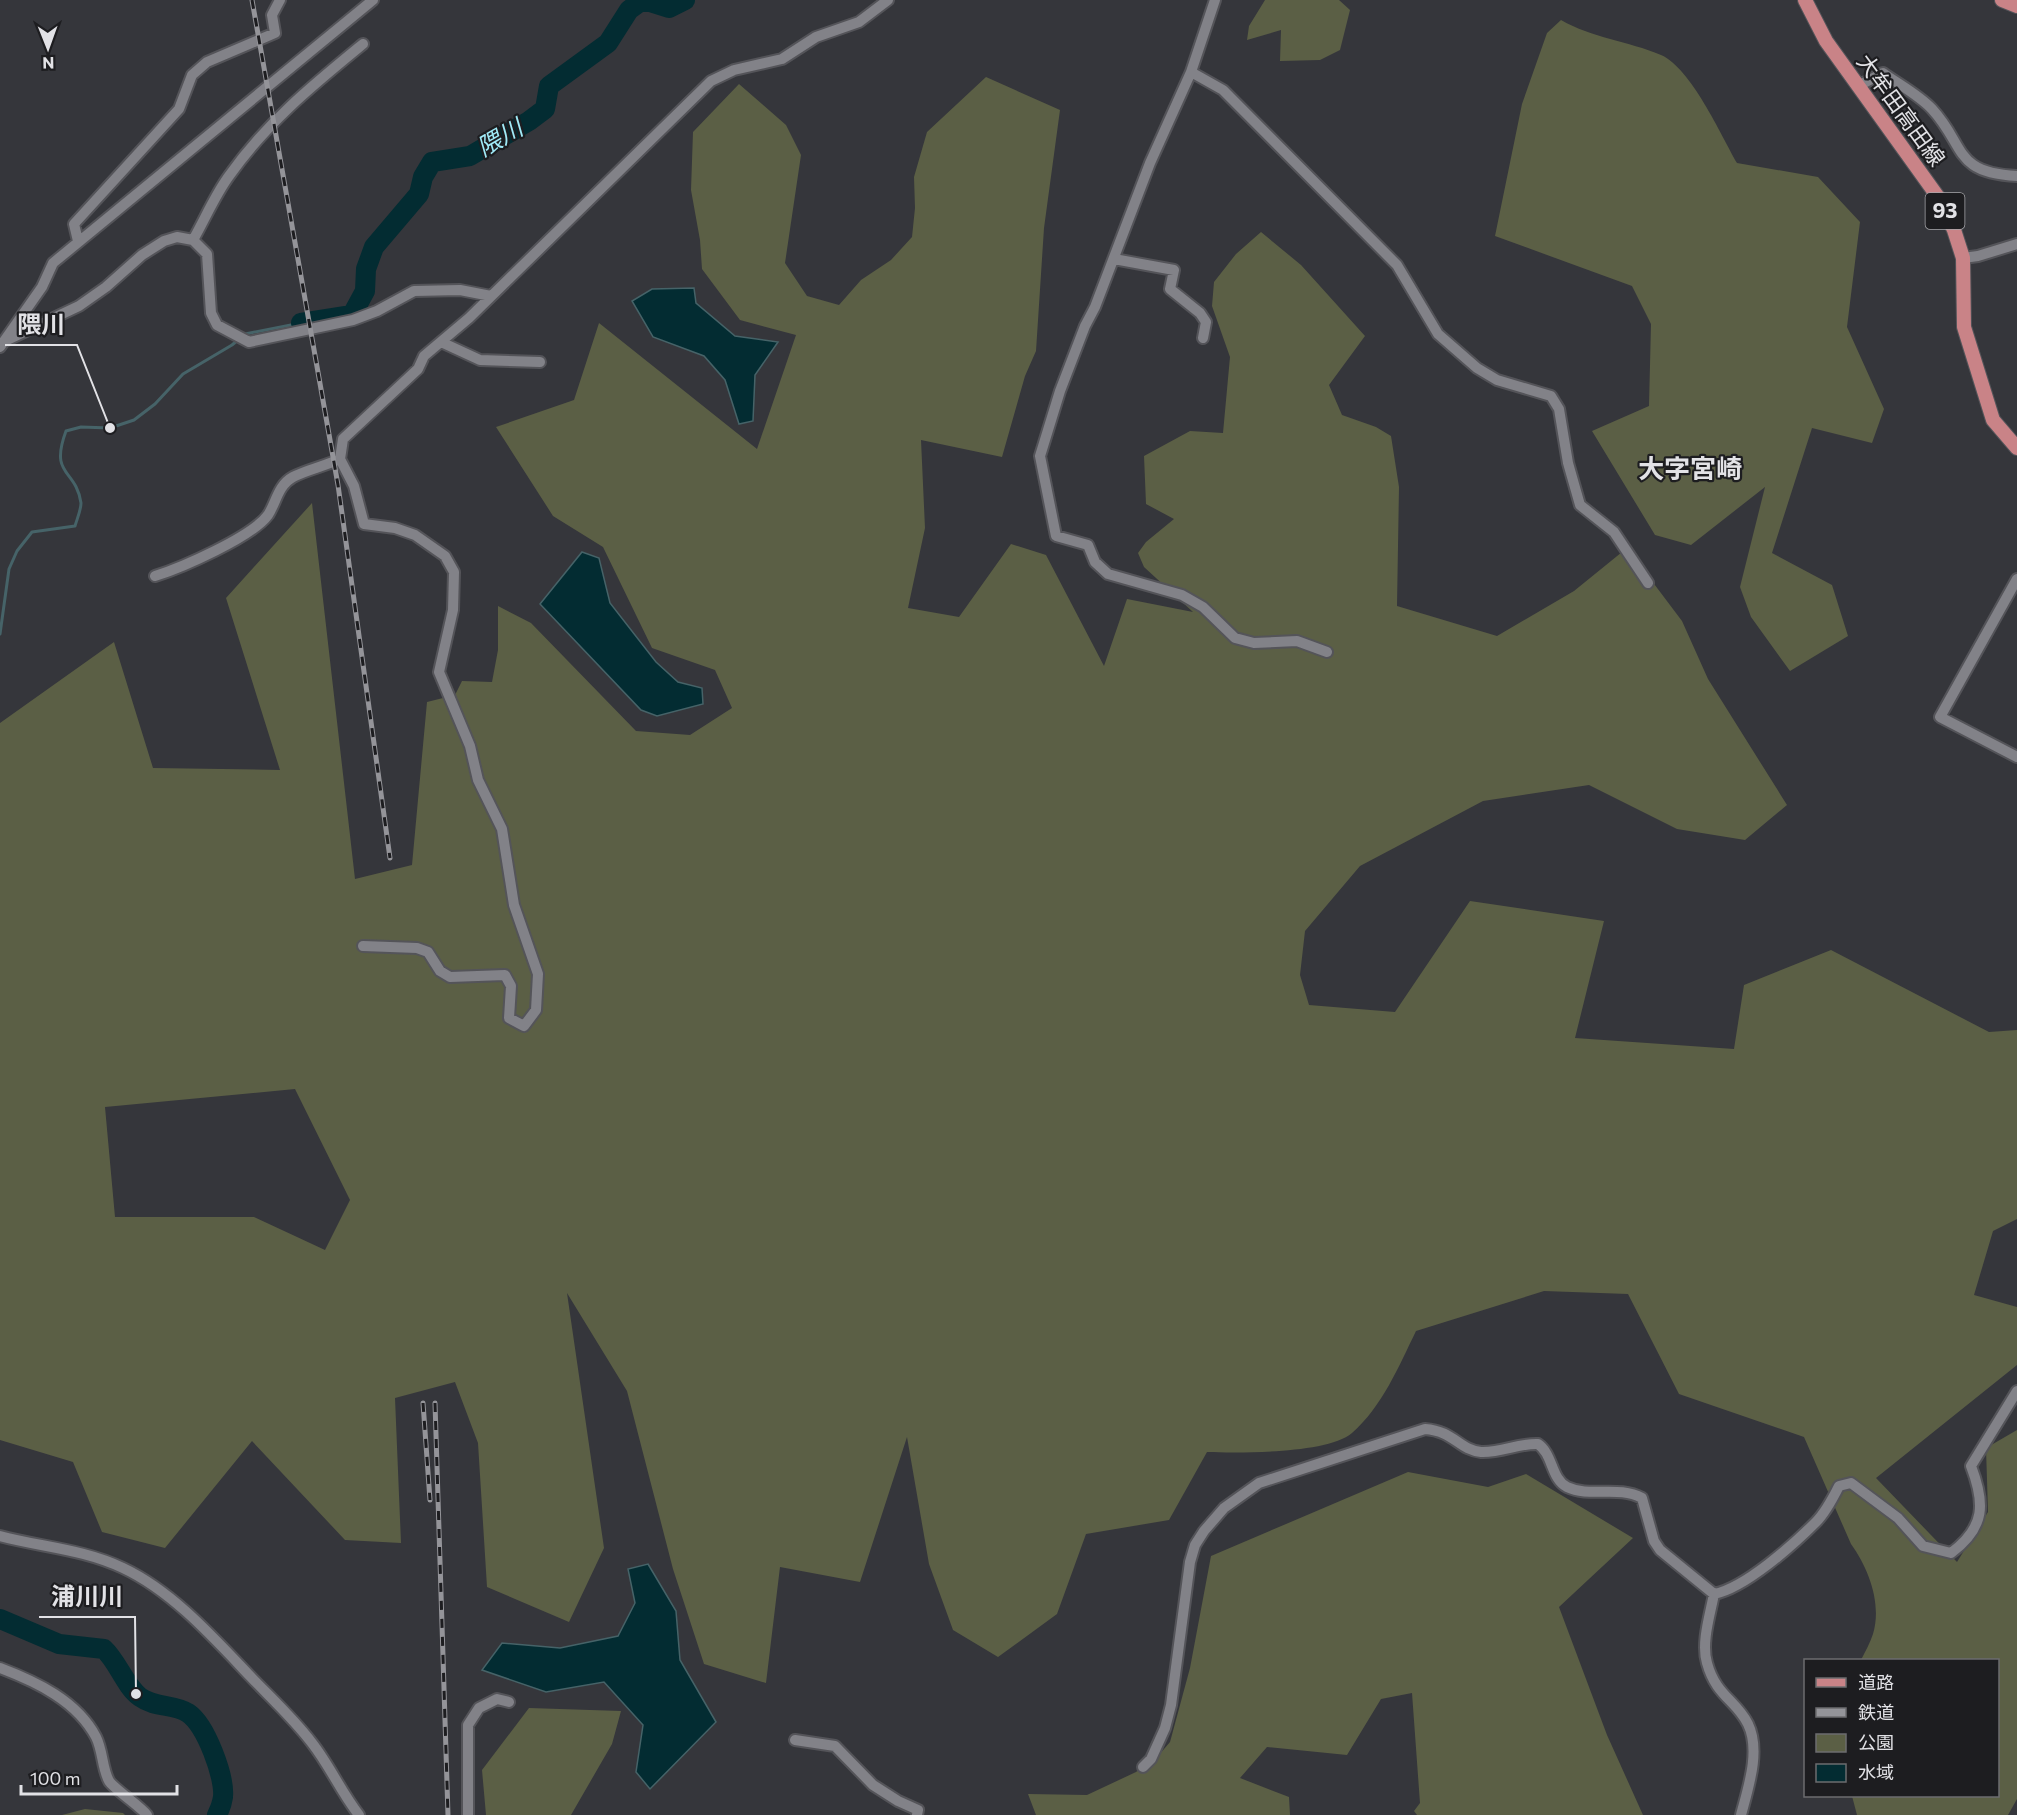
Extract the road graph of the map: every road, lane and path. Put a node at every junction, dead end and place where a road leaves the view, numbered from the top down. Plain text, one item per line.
1 (280, 0) edge
2 (373, 0) edge
3 (888, 0) edge
4 (1215, 0) edge
5 (1805, 0) edge
6 (2002, 0) edge
7 (2017, 6) edge
8 (363, 44) dead end
9 (1191, 72) junction
10 (1858, 86) junction
11 (2017, 176) edge
12 (193, 240) junction
13 (78, 241) junction
14 (2017, 244) edge
15 (1963, 258) junction
16 (1114, 259) junction
17 (491, 296) junction
18 (1203, 338) dead end
19 (441, 342) junction
20 (2, 344) edge
21 (540, 362) dead end
22 (2017, 448) edge
23 (340, 459) junction
24 (155, 576) dead end
25 (2017, 579) edge
26 (1648, 583) dead end
27 (1327, 652) dead end
28 (2017, 757) edge
29 (363, 946) dead end
30 (2017, 1391) edge
31 (0, 1536) edge
32 (1714, 1594) junction
33 (0, 1668) edge
34 (509, 1702) dead end
35 (795, 1740) dead end
36 (1143, 1767) dead end
37 (147, 1815) edge
38 (358, 1815) edge
39 (468, 1815) edge
40 (917, 1815) edge
41 (1741, 1815) edge

1 - 13 street
2 - 13 street
3 - 17 street
4 - 9 street
5 - 10 main road, 大牟田高田線 / 93
6 - 7 main road
8 - 12 street
9 - 16 street
9 - 26 street
10 - 11 street
10 - 15 main road, 大牟田高田線 / 93
12 - 17 street
12 - 20 street
13 - 20 street
14 - 15 street
15 - 22 main road, 大牟田高田線 / 93
16 - 18 street
16 - 27 street
17 - 19 street
19 - 21 street
19 - 23 street
23 - 24 street
23 - 29 street
25 - 28 street
30 - 32 street
31 - 38 street
32 - 36 street
32 - 41 street
33 - 37 street
34 - 39 street
35 - 40 street

